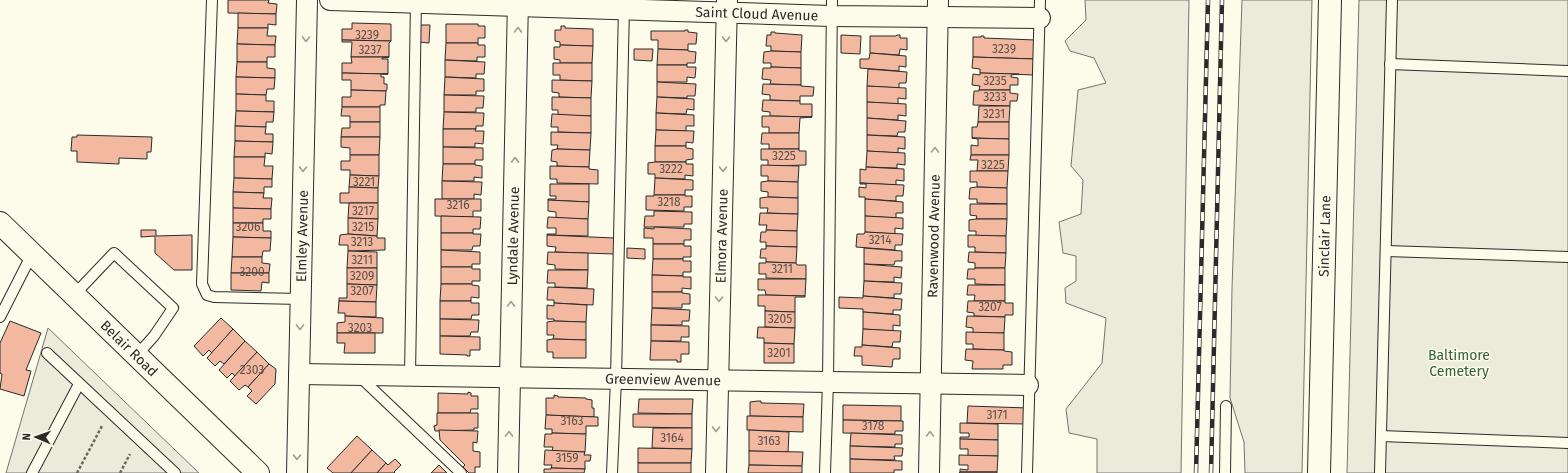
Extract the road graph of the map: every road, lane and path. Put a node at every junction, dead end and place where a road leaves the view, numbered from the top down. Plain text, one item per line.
1 (212, 0) edge
2 (307, 0) edge
3 (330, 0) edge
4 (1330, 0) edge
5 (1392, 0) edge
6 (416, 1) edge
7 (518, 3) edge
8 (624, 5) edge
9 (727, 6) edge
10 (831, 8) edge
11 (938, 9) edge
12 (1040, 9) edge
13 (1390, 64) junction
14 (1568, 71) edge
15 (0, 223) edge
16 (1386, 251) junction
17 (32, 254) junction
18 (1568, 257) edge
19 (74, 295) junction
20 (300, 299) junction
21 (0, 317) edge
22 (47, 353) dead end
23 (137, 355) junction
24 (299, 374) junction
25 (358, 375) junction
26 (410, 376) junction
27 (510, 377) junction
28 (616, 379) junction
29 (717, 380) junction
30 (828, 382) junction
31 (931, 383) junction
32 (80, 384) junction
33 (1028, 385) junction
34 (1226, 406) dead end
35 (110, 412) junction
36 (1381, 436) junction
37 (138, 439) junction
38 (1568, 443) edge
39 (171, 472) edge
40 (32, 473) edge
41 (77, 473) edge
42 (120, 473) edge
43 (258, 473) edge
44 (297, 473) edge
45 (461, 473) edge
46 (508, 473) edge
47 (612, 473) edge
48 (716, 473) edge
49 (825, 473) edge
50 (929, 473) edge
51 (1026, 473) edge
52 (1225, 473) edge
53 (1319, 473) edge
54 (1380, 473) edge

1 - 20 lane
2 -> 20 street, Elmley Avenue
3 - 6 street, Saint Cloud Avenue
4 - 53 main road, Sinclair Lane
5 - 13 lane
6 - 7 street, Saint Cloud Avenue
6 - 26 lane
7 - 8 street, Saint Cloud Avenue
27 -> 7 street, Lyndale Avenue
8 - 9 street, Saint Cloud Avenue
8 - 28 lane
9 - 10 street, Saint Cloud Avenue
9 -> 29 street, Elmora Avenue
10 - 11 street, Saint Cloud Avenue
10 - 30 lane
11 - 12 street, Saint Cloud Avenue
31 -> 11 street, Ravenwood Avenue
12 - 33 lane
13 - 14 lane
13 - 16 lane
15 - 17 main road, Belair Road
16 - 18 lane
16 - 36 lane
17 - 19 main road, Belair Road
17 - 21 lane
19 - 23 main road, Belair Road
19 - 23 lane
20 -> 24 street, Elmley Avenue
22 - 32 lane
23 - 43 main road, Belair Road
24 - 25 street, Greenview Avenue
24 -> 44 street, Elmley Avenue
25 - 26 street, Greenview Avenue
25 - 45 lane
26 - 27 street, Greenview Avenue
27 - 28 street, Greenview Avenue
46 -> 27 street, Lyndale Avenue
28 - 29 street, Greenview Avenue
28 - 47 lane
29 - 30 street, Greenview Avenue
29 -> 48 street, Elmora Avenue
30 - 31 street, Greenview Avenue
30 - 49 lane
31 - 33 street, Greenview Avenue
50 -> 31 street, Ravenwood Avenue
32 - 35 lane
32 - 40 lane
33 - 51 lane
34 - 52 lane
35 - 37 lane
35 - 41 path
36 - 38 lane
36 - 54 lane
37 - 39 lane
37 - 42 path

